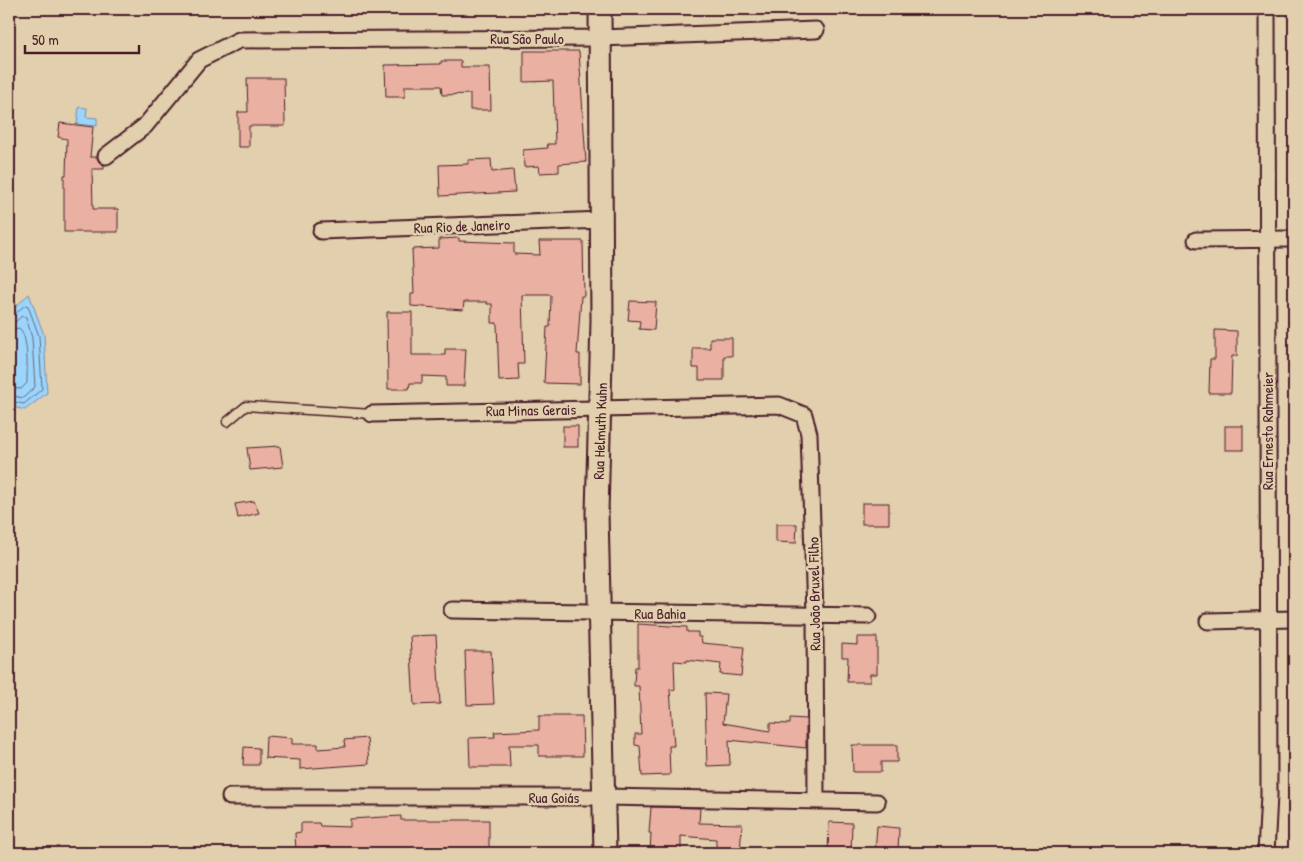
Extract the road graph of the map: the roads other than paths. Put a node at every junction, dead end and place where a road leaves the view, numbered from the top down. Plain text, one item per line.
1 (600, 9) edge
2 (1267, 9) edge
3 (816, 30) dead end
4 (600, 38) junction
5 (106, 156) dead end
6 (602, 220) junction
7 (321, 231) dead end
8 (1266, 239) junction
9 (1294, 239) edge
10 (1196, 240) dead end
11 (780, 406) joint
12 (601, 408) junction
13 (372, 414) joint
14 (227, 422) dead end
15 (452, 610) dead end
16 (600, 612) junction
17 (815, 614) junction
18 (868, 616) dead end
19 (1294, 619) edge
20 (1268, 620) junction
21 (1208, 621) dead end
22 (230, 797) dead end
23 (604, 797) junction
24 (816, 800) junction
25 (877, 802) dead end
26 (605, 853) edge
27 (1266, 853) edge

1 - 4 main road, Rua Helmuth Kuhn
2 - 8 street, Rua Ernesto Rahmeier
3 - 4 street, Rua São Paulo
4 - 5 street, Rua São Paulo
4 - 6 main road, Rua Helmuth Kuhn
6 - 7 street, Rua Rio de Janeiro
6 - 12 main road, Rua Helmuth Kuhn
8 - 9 street
8 - 10 street
8 - 20 street, Rua Ernesto Rahmeier
11 - 12 street, Rua Minas Gerais
11 - 17 street, Rua João Bruxel Filho
12 - 13 street, Rua Minas Gerais
12 - 16 main road, Rua Helmuth Kuhn
13 - 14 lane
15 - 16 street, Rua Bahia
16 - 17 street, Rua Bahia
16 - 23 main road, Rua Helmuth Kuhn
17 - 18 street, Rua Bahia
17 - 24 street, Rua João Bruxel Filho
19 - 20 street
20 - 21 street
20 - 27 street, Rua Ernesto Rahmeier
22 - 23 street, Rua Goiás
23 - 24 street, Rua Goiás
23 - 26 main road, Rua Helmuth Kuhn
24 - 25 street, Rua Goiás

